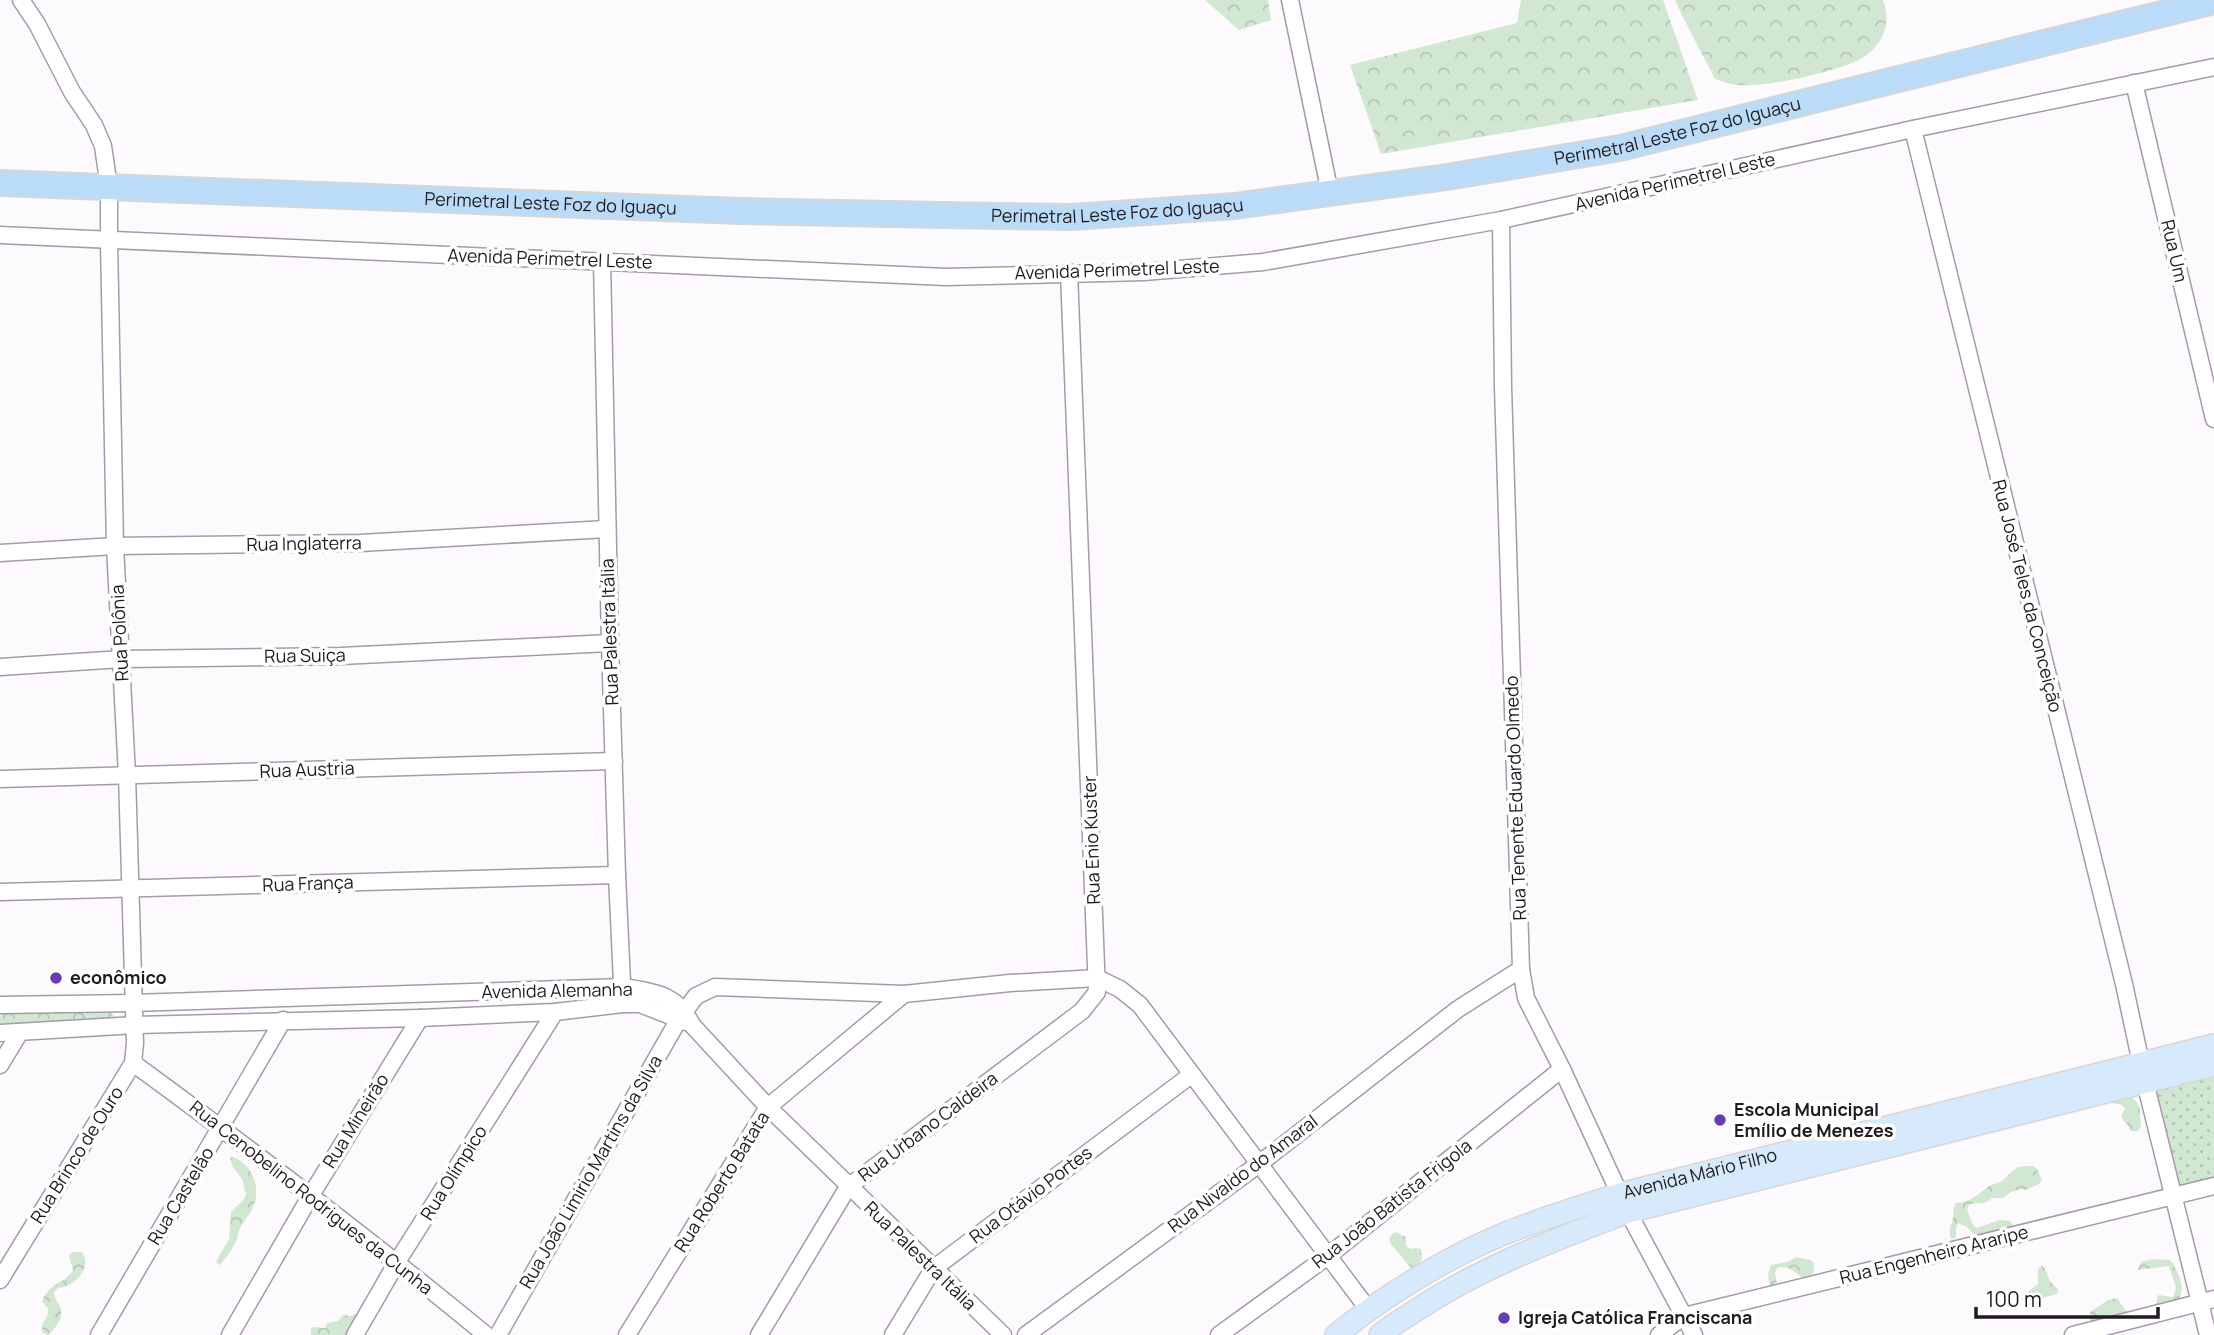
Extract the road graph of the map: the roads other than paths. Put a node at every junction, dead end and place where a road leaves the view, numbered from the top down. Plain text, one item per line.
1 (21, 0) edge
2 (1290, 0) edge
3 (2214, 1) edge
4 (2214, 68) edge
5 (2134, 83) junction
6 (1913, 129) junction
7 (0, 183) edge
8 (109, 187) junction
9 (1331, 193) junction
10 (1502, 220) junction
11 (0, 235) edge
12 (108, 241) junction
13 (602, 261) junction
14 (1069, 272) junction
15 (2214, 419) edge
16 (607, 529) junction
17 (115, 546) junction
18 (0, 553) edge
19 (610, 643) junction
20 (122, 659) junction
21 (0, 667) edge
22 (614, 761) junction
23 (127, 775) junction
24 (0, 779) edge
25 (617, 875) junction
26 (131, 889) junction
27 (0, 892) edge
28 (1521, 969) junction
29 (1097, 978) junction
30 (904, 994) junction
31 (624, 995) junction
32 (133, 1003) junction
33 (0, 1005) edge
34 (555, 1012) junction
35 (420, 1018) junction
36 (686, 1018) junction
37 (284, 1020) junction
38 (136, 1025) junction
39 (20, 1032) junction
40 (0, 1033) edge
41 (2214, 1045) edge
42 (134, 1063) junction
43 (0, 1065) edge
44 (2214, 1065) edge
45 (1562, 1069) junction
46 (2143, 1073) junction
47 (1191, 1075) junction
48 (768, 1107) junction
49 (222, 1128) junction
50 (1259, 1164) junction
51 (848, 1186) junction
52 (2214, 1186) edge
53 (311, 1195) junction
54 (2174, 1196) junction
55 (1624, 1203) junction
56 (1328, 1256) junction
57 (397, 1262) junction
58 (933, 1269) junction
59 (0, 1280) edge
60 (2207, 1301) edge
61 (1368, 1309) junction
62 (1684, 1316) junction
63 (99, 1335) edge
64 (230, 1335) edge
65 (355, 1335) edge
66 (486, 1335) edge
67 (498, 1335) edge
68 (627, 1335) edge
69 (759, 1335) edge
70 (893, 1335) edge
71 (1003, 1335) edge
72 (1026, 1335) edge
73 (1219, 1335) edge
74 (1336, 1335) edge
75 (1380, 1335) edge
76 (1659, 1335) edge
77 (1694, 1335) edge
78 (2073, 1335) edge
79 (2208, 1335) edge

1 - 8 street, Rua Polônia
2 - 9 street
3 - 9 highway, Perimetral Leste Foz do Iguaçu
4 - 5 street, Avenida Perimetrel Leste
5 - 6 street, Avenida Perimetrel Leste
5 - 15 street, Rua Um
6 - 10 street, Avenida Perimetrel Leste
6 - 46 street, Rua José Teles da Conceição
7 - 8 highway, Perimetral Leste Foz do Iguaçu
8 - 9 highway, Perimetral Leste Foz do Iguaçu
8 - 12 street, Rua Polônia
10 - 14 street, Avenida Perimetrel Leste
10 - 28 street, Rua Tenente Eduardo Olmedo
11 - 12 street, Avenida Perimetrel Leste
12 - 13 street, Avenida Perimetrel Leste
12 - 17 street, Rua Polônia
13 - 14 street, Avenida Perimetrel Leste
13 - 16 street, Rua Palestra Itália
14 - 29 street, Rua Enio Kuster
16 - 17 street, Rua Inglaterra
16 - 19 street, Rua Palestra Itália
17 - 18 street, Rua Inglaterra
17 - 20 street, Rua Polônia
19 - 20 street, Rua Suiça
19 - 22 street, Rua Palestra Itália
20 - 21 street, Rua Suiça
20 - 23 street, Rua Polônia
22 - 23 street, Rua Austria
22 - 25 street, Rua Palestra Itália
23 - 24 street, Rua Austria
23 - 26 street, Rua Polônia
25 - 26 street, Rua França
25 - 31 street, Rua Palestra Itália
26 - 27 street, Rua França
26 - 32 street, Rua Polônia
28 - 45 street, Rua Tenente Eduardo Olmedo
28 - 50 street, Rua Nivaldo do Amaral
29 - 30 street
29 - 47 street
29 - 51 street, Rua Urbano Caldeira
30 - 36 street
30 - 48 street, Rua Roberto Batata
31 - 32 street, Avenida Alemanha
31 - 34 street, Avenida Alemanha
31 - 36 street, Avenida Alemanha
32 - 33 street, Avenida Alemanha
32 - 38 street, Rua Polônia
34 - 35 street, Avenida Alemanha
34 - 57 street, Rua Olímpico
35 - 37 street, Avenida Alemanha
35 - 53 street, Rua Mineirão
36 - 48 street, Rua Palestra Itália
36 - 67 street, Rua João Limirio Martins da Silva
37 - 38 street, Avenida Alemanha
37 - 49 street, Rua Castelão
38 - 39 street, Avenida Alemanha
38 - 42 street, Rua Brinco de Ouro
39 - 40 street, Avenida Alemanha
39 - 43 street
41 - 46 main road, Avenida Mário Filho
42 - 49 street, Rua Cenobelino Rodrigues da Cunha
42 - 59 street, Rua Brinco de Ouro
44 - 46 main road, Avenida Mário Filho
45 - 55 street, Rua Tenente Eduardo Olmedo
45 - 56 street, Rua João Batista Frigola
46 - 54 street, Rua José Teles da Conceição
46 - 55 main road, Avenida Mário Filho
47 - 50 street
47 - 58 street, Rua Otávio Portes
48 - 51 street, Rua Palestra Itália
48 - 68 street, Rua Roberto Batata
49 - 53 street, Rua Cenobelino Rodrigues da Cunha
49 - 63 street, Rua Castelão
50 - 56 street
50 - 72 street, Rua Nivaldo do Amaral
51 - 58 street, Rua Palestra Itália
51 - 69 street, Rua Urbano Caldeira
52 - 54 street, Rua Engenheiro Araripe
53 - 57 street, Rua Cenobelino Rodrigues da Cunha
53 - 64 street, Rua Mineirão
54 - 60 street, Rua José Teles da Conceição
54 - 62 street, Rua Engenheiro Araripe
55 - 61 main road, Avenida Mário Filho
55 - 62 street, Rua Tenente Eduardo Olmedo
55 - 75 main road, Avenida Mário Filho
56 - 61 street
56 - 73 street, Rua João Batista Frigola
57 - 65 street, Rua Olímpico
57 - 66 street, Rua Cenobelino Rodrigues da Cunha
58 - 70 street, Rua Otávio Portes
58 - 71 street, Rua Palestra Itália
60 - 78 street
60 - 79 street, Rua José Teles da Conceição
61 - 74 main road, Avenida Mário Filho
62 - 76 street, Rua Engenheiro Araripe
62 - 77 street, Rua Tenente Eduardo Olmedo

